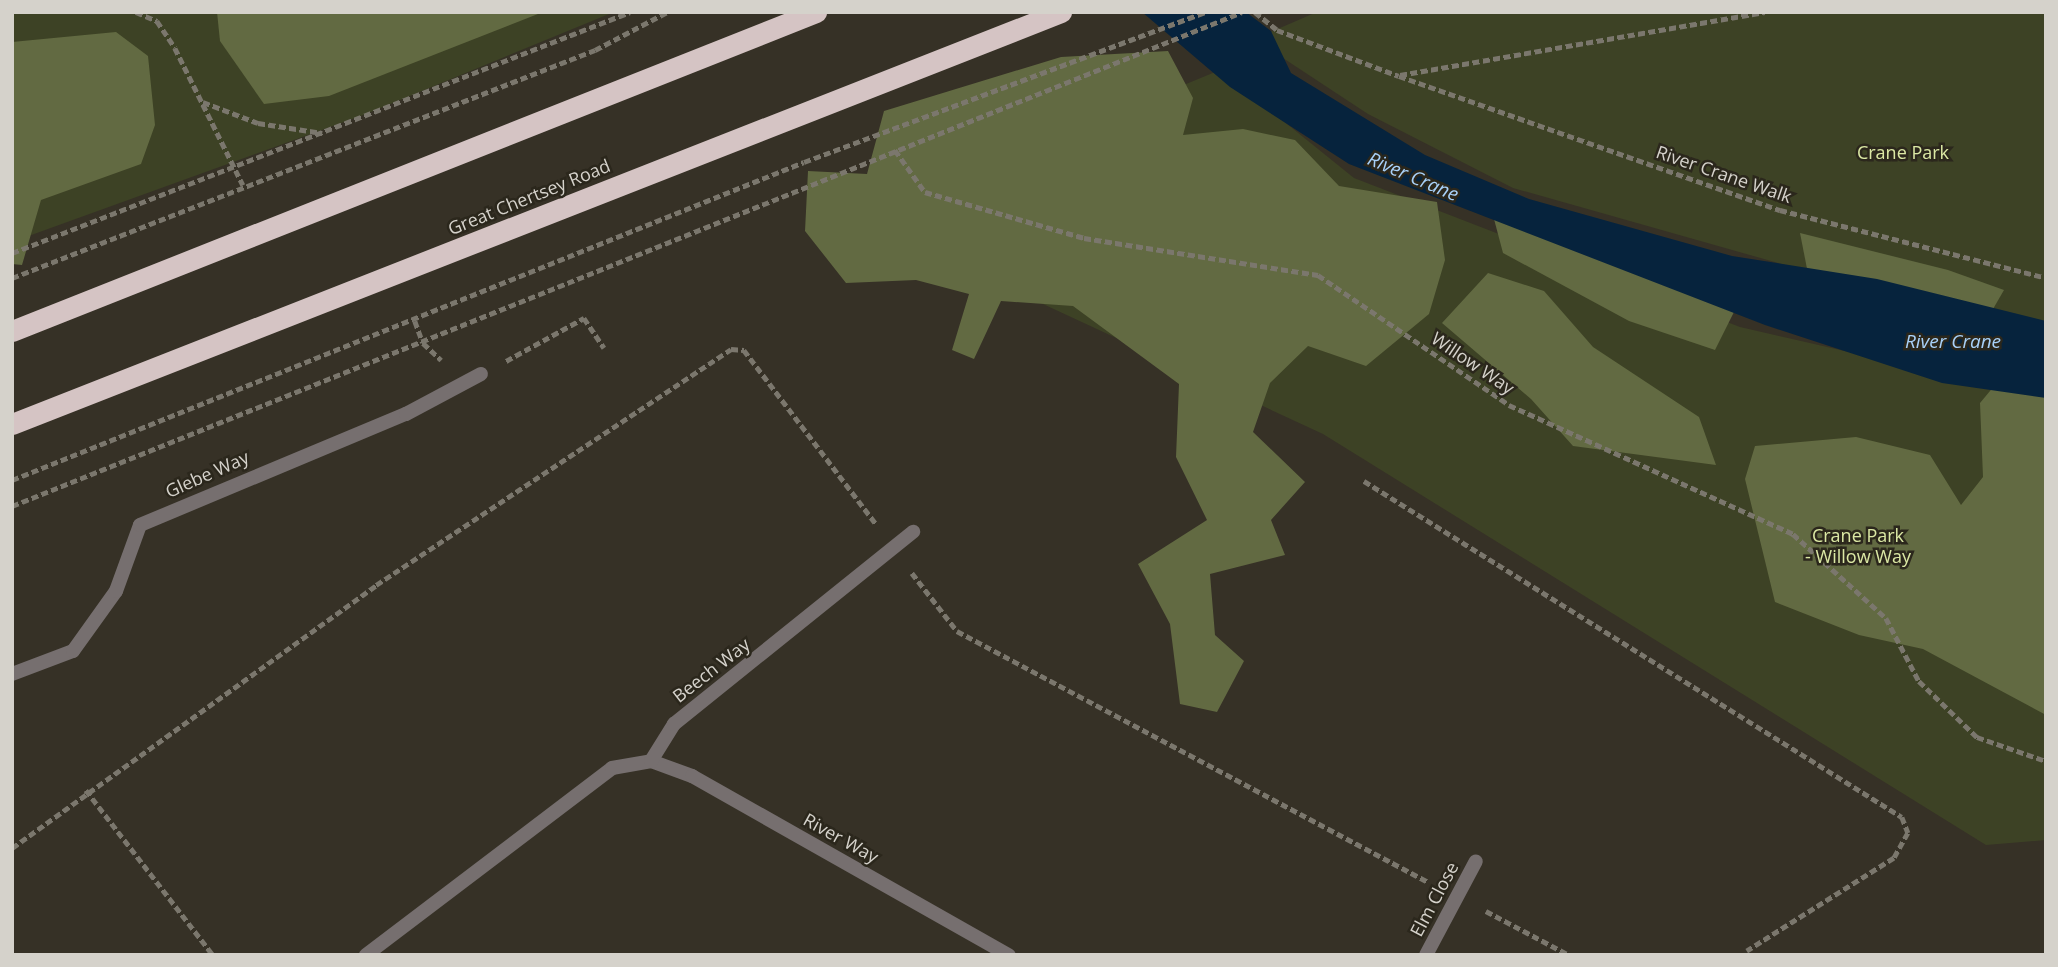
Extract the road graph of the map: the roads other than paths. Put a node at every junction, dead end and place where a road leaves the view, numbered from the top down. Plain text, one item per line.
1 (816, 12) edge
2 (1051, 16) edge
3 (12, 331) edge
4 (475, 377) road end
5 (12, 424) edge
6 (913, 533) dead end
7 (12, 674) edge
8 (651, 761) junction
9 (1476, 861) dead end
10 (366, 955) edge
11 (1009, 955) edge
12 (1426, 955) edge

1 - 3 highway
2 - 5 highway, Great Chertsey Road
4 - 7 street, Glebe Way
6 - 8 street, Beech Way
8 - 10 street
8 - 11 street, River Way
9 - 12 street, Elm Close

